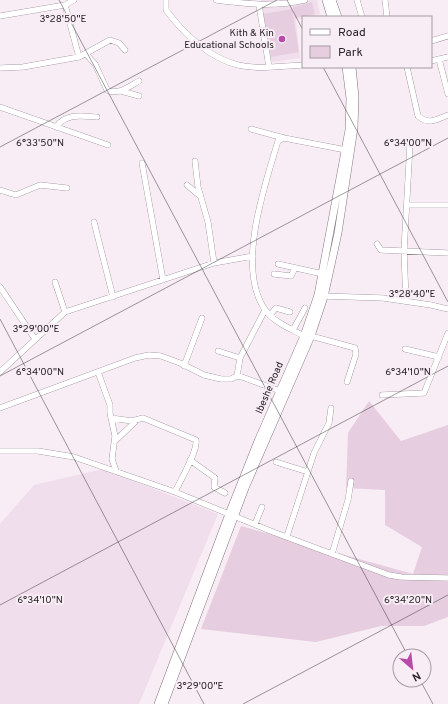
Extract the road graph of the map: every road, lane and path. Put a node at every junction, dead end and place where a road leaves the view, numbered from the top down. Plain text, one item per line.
1 (74, 0) edge
2 (166, 0) edge
3 (216, 0) edge
4 (305, 0) edge
5 (326, 0) edge
6 (332, 0) edge
7 (358, 0) edge
8 (385, 0) edge
9 (65, 5) junction
10 (259, 5) junction
11 (0, 16) edge
12 (332, 16) edge
13 (338, 16) edge
14 (362, 16) edge
15 (387, 16) edge
16 (448, 36) edge
17 (432, 41) edge
18 (125, 50) dead end
19 (86, 54) junction
20 (79, 57) junction
21 (448, 57) edge
22 (439, 59) junction
23 (432, 61) edge
24 (302, 65) edge
25 (270, 67) junction
26 (0, 68) edge
27 (346, 68) edge
28 (352, 68) edge
29 (408, 68) edge
30 (139, 81) dead end
31 (121, 91) junction
32 (448, 94) edge
33 (139, 96) dead end
34 (0, 107) edge
35 (448, 115) edge
36 (97, 117) dead end
37 (56, 127) junction
38 (251, 129) dead end
39 (284, 138) junction
40 (410, 144) dead end
41 (108, 145) dead end
42 (346, 150) junction
43 (195, 161) dead end
44 (142, 163) dead end
45 (187, 185) dead end
46 (67, 188) dead end
47 (0, 190) edge
48 (200, 197) junction
49 (407, 205) junction
50 (448, 205) edge
51 (94, 222) dead end
52 (377, 244) dead end
53 (404, 251) junction
54 (448, 253) edge
55 (253, 256) junction
56 (214, 263) junction
57 (278, 264) dead end
58 (295, 268) junction
59 (274, 274) dead end
60 (323, 274) junction
61 (163, 280) junction
62 (55, 282) dead end
63 (0, 287) edge
64 (321, 296) junction
65 (113, 297) junction
66 (406, 301) junction
67 (305, 308) dead end
68 (448, 309) edge
69 (265, 310) junction
70 (65, 312) junction
71 (290, 312) dead end
72 (270, 315) junction
73 (202, 318) dead end
74 (293, 330) junction
75 (448, 334) edge
76 (307, 336) junction
77 (35, 339) junction
78 (405, 349) dead end
79 (218, 351) dead end
80 (439, 357) junction
81 (240, 358) junction
82 (184, 366) junction
83 (0, 372) edge
84 (98, 372) junction
85 (237, 376) junction
86 (346, 382) dead end
87 (280, 391) junction
88 (382, 395) dead end
89 (0, 408) edge
90 (331, 408) dead end
91 (111, 418) junction
92 (137, 420) junction
93 (115, 441) junction
94 (0, 451) edge
95 (190, 460) junction
96 (276, 462) dead end
97 (116, 471) junction
98 (308, 472) junction
99 (352, 481) dead end
100 (175, 492) junction
101 (225, 493) dead end
102 (262, 507) dead end
103 (232, 516) junction
104 (255, 524) junction
105 (287, 536) junction
106 (332, 554) junction
107 (448, 578) edge
108 (158, 704) edge
109 (164, 704) edge

1 - 9 street
2 - 25 street
3 - 10 street
4 - 10 street
5 - 12 main road
6 - 13 main road
7 - 14 street
8 - 15 street
9 - 11 street
9 - 20 street
10 - 25 street
16 - 17 street
18 - 19 street
19 - 20 street
19 - 31 street
20 - 26 street
21 - 22 street
22 - 23 street
22 - 32 street
24 - 25 street
27 - 42 main road, Ibeshe Road
28 - 64 main road, Ibeshe Road
29 - 35 street
30 - 31 street
31 - 33 street
34 - 37 street
36 - 37 street
37 - 41 street
38 - 39 street
39 - 42 street
39 - 55 street
40 - 49 street
42 - 60 main road, Ibeshe Road
43 - 48 street
44 - 61 street
45 - 48 street
46 - 47 street
48 - 56 street
49 - 50 street
49 - 53 street
51 - 65 street
52 - 53 street
53 - 54 street
53 - 66 street
55 - 56 street
55 - 69 street
56 - 61 street
57 - 58 street
58 - 59 street
58 - 60 street
60 - 64 main road, Ibeshe Road
61 - 65 street
62 - 70 street
63 - 77 street
64 - 66 street
64 - 76 main road, Ibeshe Road
65 - 70 street
66 - 68 street
67 - 74 street
69 - 72 street
69 - 81 street
70 - 77 street
71 - 72 street
72 - 74 street
73 - 82 street
74 - 76 street
75 - 80 street
76 - 86 street
76 - 87 main road, Ibeshe Road
76 - 103 main road, Ibeshe Road
77 - 83 street
78 - 80 street
79 - 81 street
80 - 88 street
81 - 85 street
82 - 84 street
82 - 85 street
84 - 89 street
84 - 91 street
85 - 87 street
87 - 103 main road, Ibeshe Road
90 - 98 street
91 - 92 street
91 - 93 street
92 - 93 street
92 - 95 street
93 - 97 street
94 - 97 street
95 - 100 street
95 - 101 street
96 - 98 street
97 - 100 street
98 - 105 street
99 - 106 street
100 - 103 street
102 - 104 street
103 - 104 street
103 - 108 main road, Ibeshe Road
103 - 109 main road, Ibeshe Road
104 - 105 street
105 - 106 street
106 - 107 street

